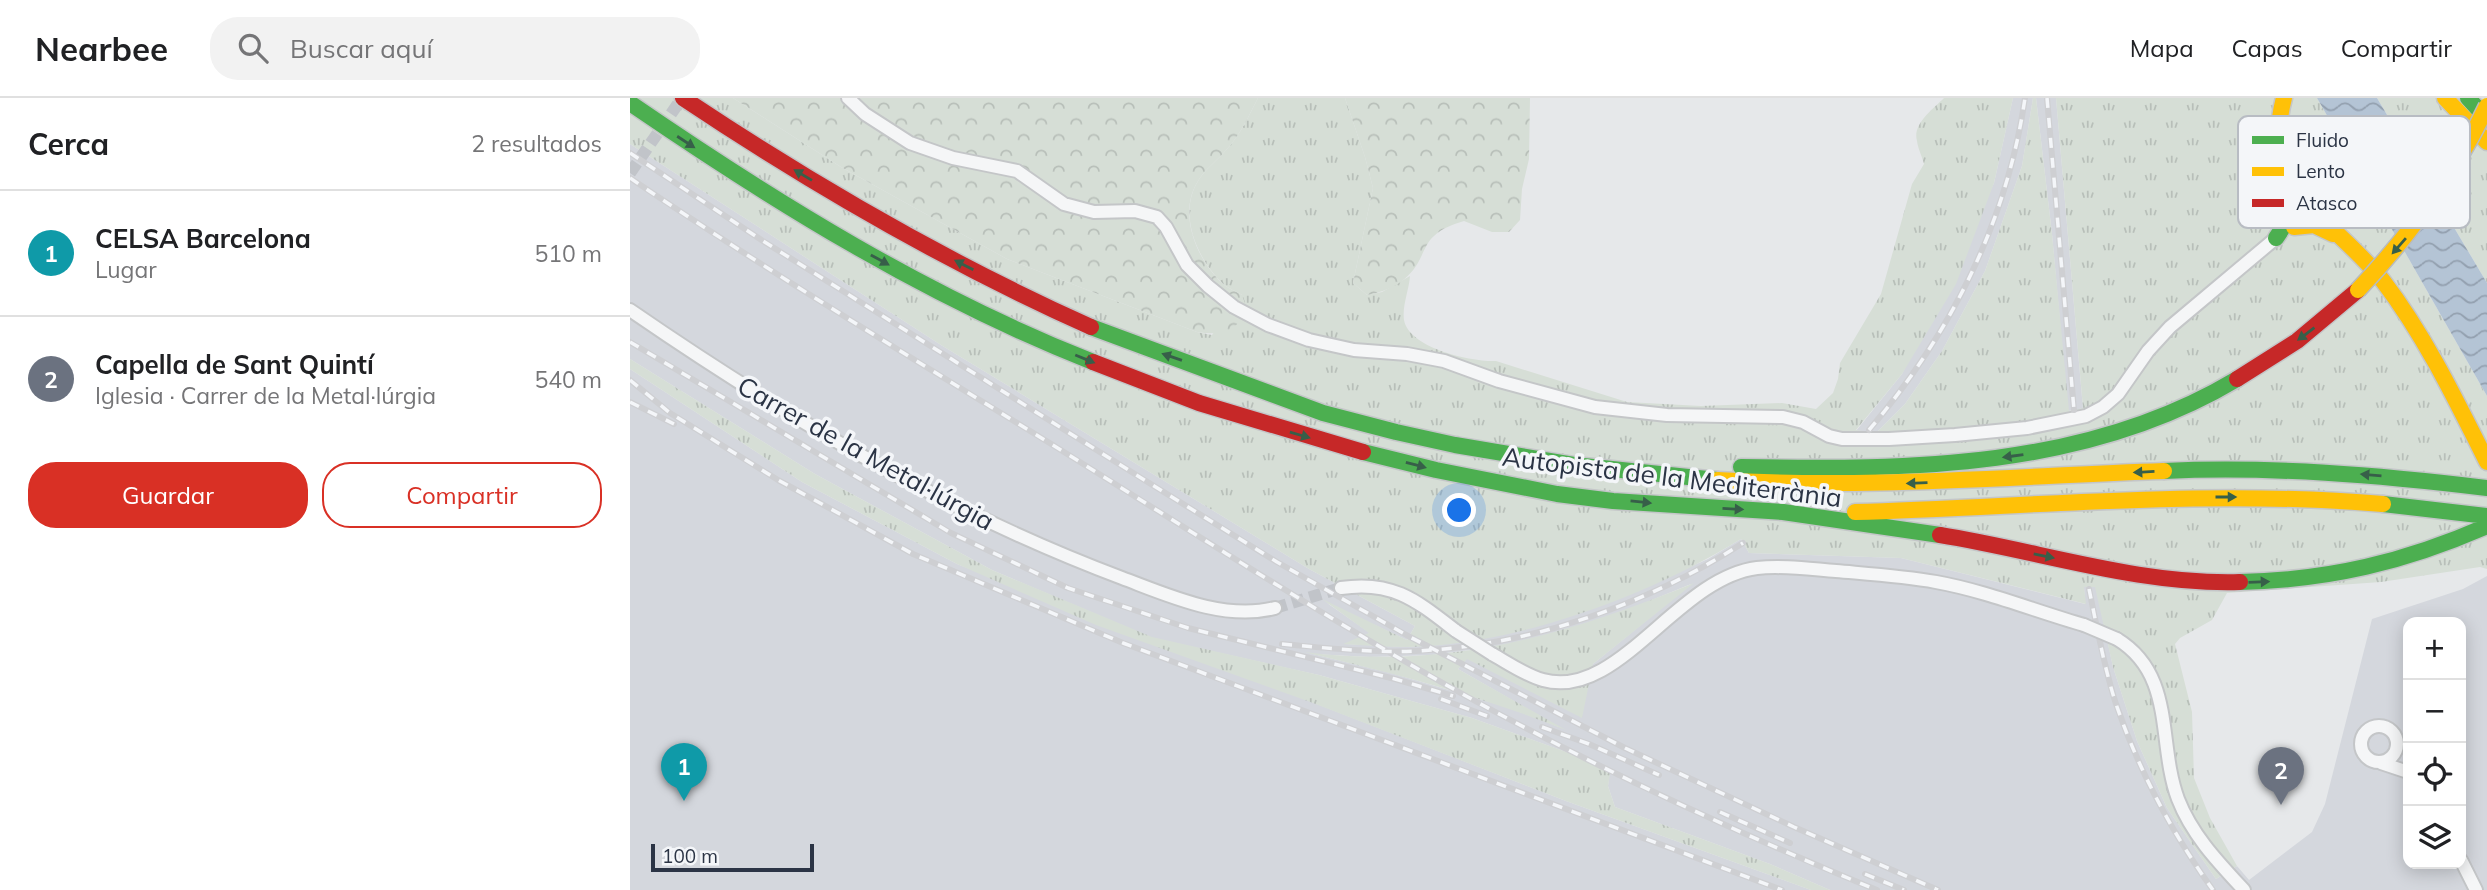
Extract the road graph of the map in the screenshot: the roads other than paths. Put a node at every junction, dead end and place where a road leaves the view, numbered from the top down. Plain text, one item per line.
1 (683, 98) edge
2 (848, 98) edge
3 (2284, 98) edge
4 (2445, 98) edge
5 (2468, 98) edge
6 (630, 103) edge
7 (2487, 106) edge
8 (2280, 116) edge
9 (2462, 116) edge
10 (2487, 119) edge
11 (2470, 124) edge
12 (2470, 140) edge
13 (2487, 142) edge
14 (2283, 228) edge
15 (2292, 228) edge
16 (2321, 228) edge
17 (2334, 228) edge
18 (2413, 228) edge
19 (2276, 238) junction
20 (2349, 243) junction
21 (630, 310) edge
22 (1236, 379) junction
23 (2487, 462) edge
24 (2487, 488) edge
25 (1782, 512) junction
26 (2487, 516) edge
27 (2487, 526) edge
28 (1341, 588) tunnel mouth
29 (1275, 608) tunnel mouth
30 (2396, 737) junction
31 (2403, 747) edge
32 (2381, 763) junction
33 (2403, 770) edge
34 (2466, 869) edge
35 (2244, 890) edge
36 (2476, 890) edge

22 -> 1 main road
2 - 19 street
3 - 8 main road
4 - 9 main road
5 - 10 main road
6 -> 25 main road, Autopista de la Mediterrània
7 -> 12 main road, Autopista de la Mediterrània, bridge
11 - 13 main road
14 - 19 main road
15 - 19 main road
16 - 20 main road
17 - 20 main road
18 -> 22 main road, Autopista de la Mediterrània, bridge
20 - 23 main road
21 - 29 street, Carrer de la Metal·lúrgia
24 -> 22 main road
25 -> 26 main road
25 -> 27 main road, Autopista de la Mediterrània
28 - 35 street, bridge
30 - 31 street
30 - 32 street
30 - 32 street
32 - 33 street
34 - 36 street

